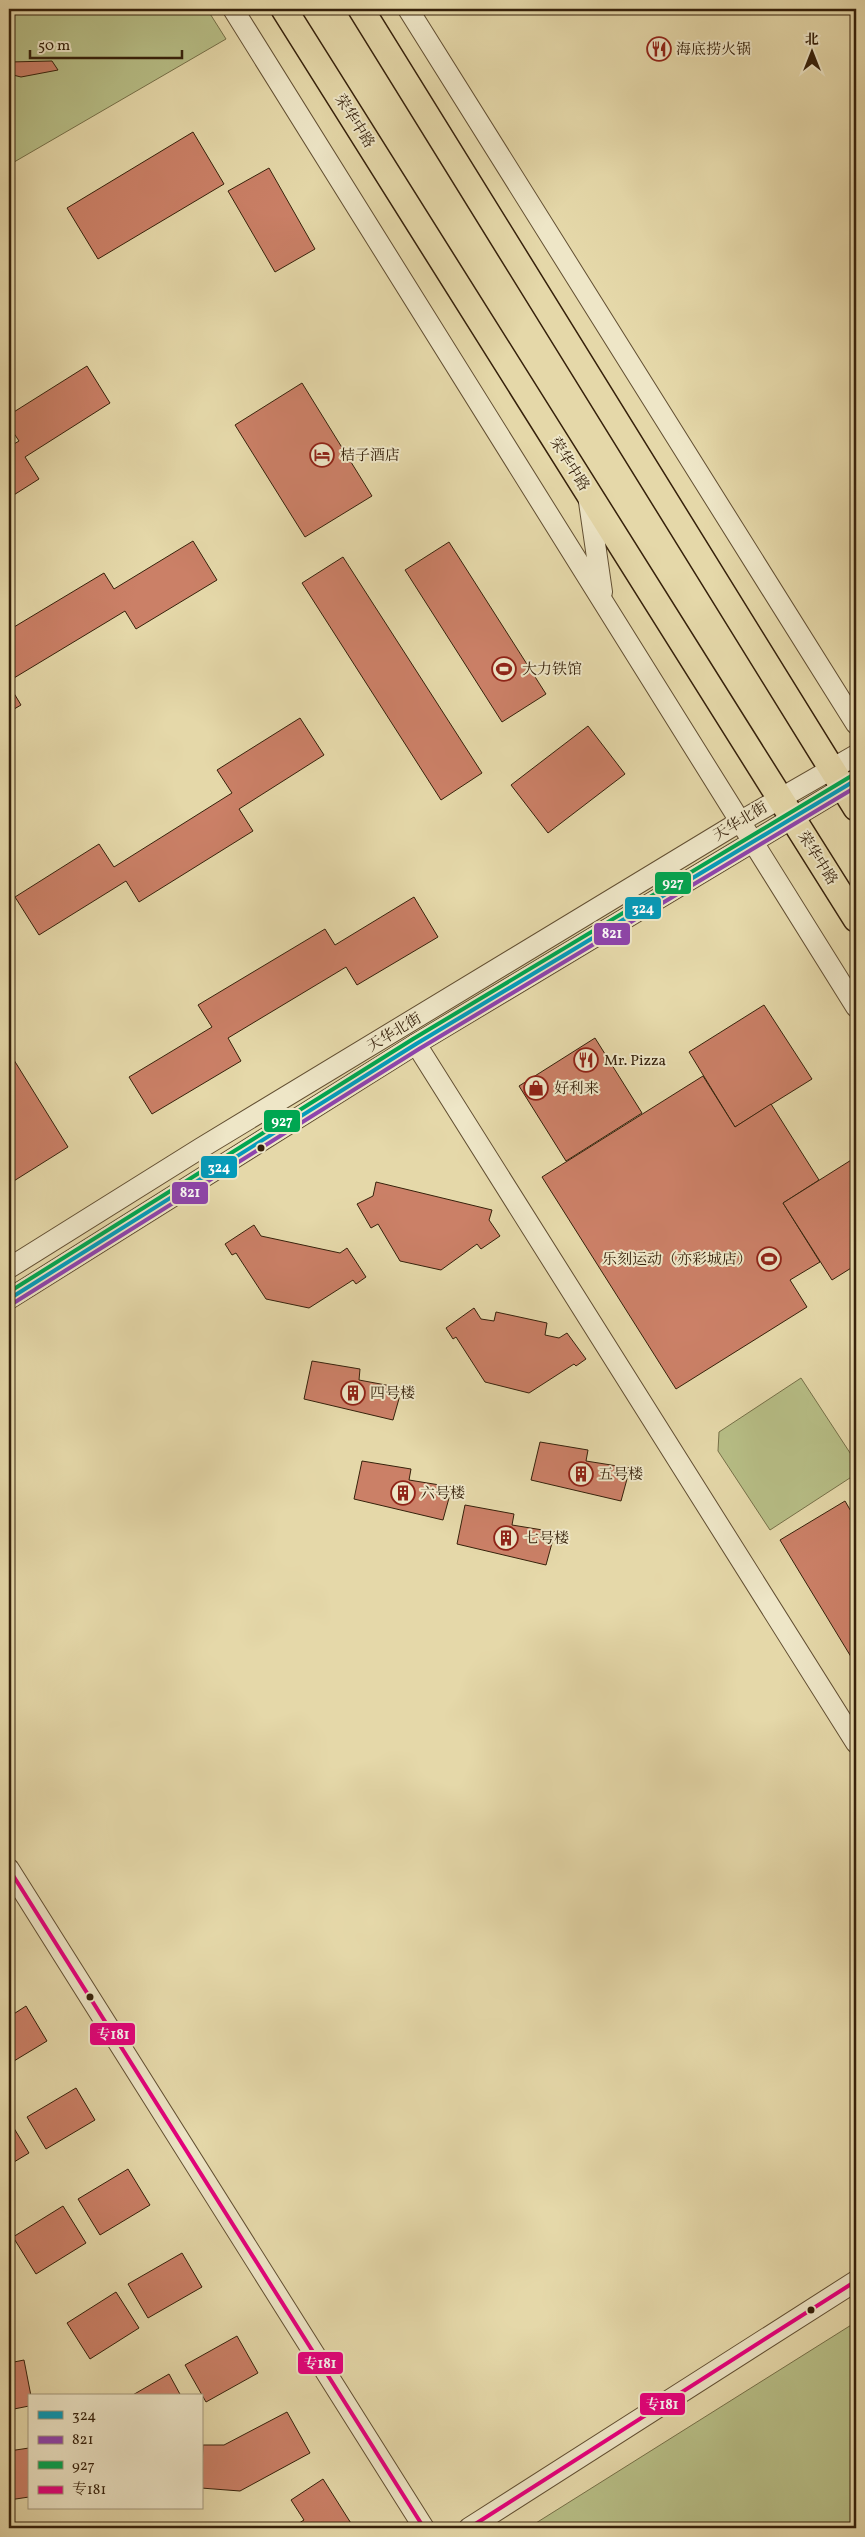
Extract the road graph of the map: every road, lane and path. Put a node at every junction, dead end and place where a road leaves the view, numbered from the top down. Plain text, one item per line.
1 (233, 9) edge
2 (284, 9) edge
3 (408, 9) edge
4 (366, 13) edge
5 (587, 490) junction
6 (603, 601) junction
7 (856, 724) edge
8 (856, 755) edge
9 (847, 786) edge
10 (780, 797) junction
11 (793, 819) junction
12 (741, 821) junction
13 (753, 843) junction
14 (856, 919) edge
15 (856, 1007) edge
16 (416, 1044) junction
17 (9, 1268) edge
18 (9, 1299) edge
19 (856, 1743) edge
20 (9, 1869) edge
21 (856, 2281) edge
22 (424, 2528) edge
23 (469, 2528) edge

1 - 6 street
2 - 5 main road, 荣华中路
3 - 7 street
4 - 9 main road
5 - 6 street
5 - 10 main road, 荣华中路
6 - 12 street
8 - 9 street
9 - 10 street, 天华北街
9 - 11 street, 天华北街
10 - 11 main road, 荣华中路
10 - 12 street, 天华北街
11 - 13 street, 天华北街
11 - 14 main road, 荣华中路
12 - 13 street
12 - 17 street, 天华北街
13 - 15 street
13 - 16 street, 天华北街
16 - 18 street, 天华北街
16 - 19 street
20 - 22 street
21 - 23 street

